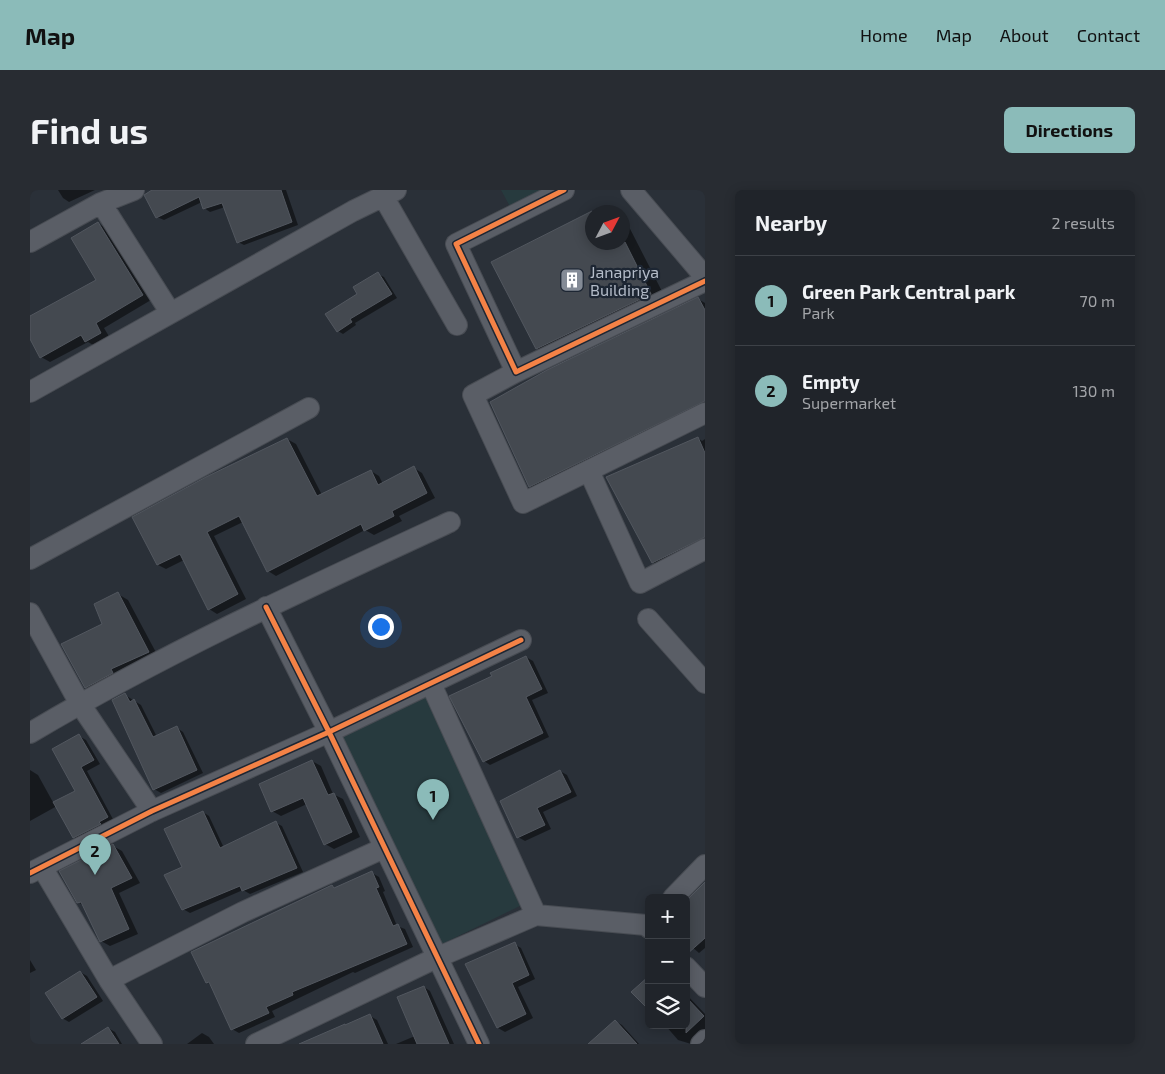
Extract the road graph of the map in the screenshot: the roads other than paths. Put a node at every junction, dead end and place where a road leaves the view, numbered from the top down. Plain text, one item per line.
1 (134, 190) edge
2 (564, 190) edge
3 (631, 190) edge
4 (390, 193) edge
5 (101, 203) junction
6 (30, 242) edge
7 (705, 277) edge
8 (705, 282) edge
9 (170, 312) junction
10 (457, 325) dead end
11 (516, 372) junction
12 (30, 392) edge
13 (309, 408) dead end
14 (705, 413) edge
15 (589, 470) junction
16 (450, 522) dead end
17 (705, 549) edge
18 (30, 559) edge
19 (266, 607) junction
20 (31, 616) edge
21 (648, 619) dead end
22 (521, 640) dead end
23 (704, 680) edge
24 (430, 684) junction
25 (80, 704) junction
26 (329, 732) junction
27 (30, 734) edge
28 (152, 811) junction
29 (384, 848) junction
30 (705, 865) edge
31 (36, 870) edge
32 (677, 894) edge
33 (545, 915) junction
34 (645, 925) edge
35 (436, 958) junction
36 (690, 971) edge
37 (109, 980) junction
38 (705, 987) edge
39 (705, 1040) edge
40 (152, 1044) edge
41 (256, 1044) edge
42 (479, 1044) edge
43 (701, 1044) edge

1 - 5 street
2 - 11 street
3 - 7 street
4 - 9 street
4 - 10 street
5 - 6 street
5 - 9 street
8 - 11 street
9 - 12 street
11 - 15 street
13 - 18 street
14 - 15 street
15 - 17 street
16 - 19 street
19 - 25 street
19 - 26 street
20 - 25 street
21 - 23 street
22 - 24 street
24 - 26 street
24 - 33 street
25 - 27 street
25 - 28 street
26 - 28 street
26 - 29 street
28 - 31 street
29 - 35 street
29 - 37 street
30 - 32 street
31 - 37 street
33 - 34 street
33 - 35 street
35 - 41 street
35 - 42 street
36 - 38 street
37 - 40 street
39 - 43 street

